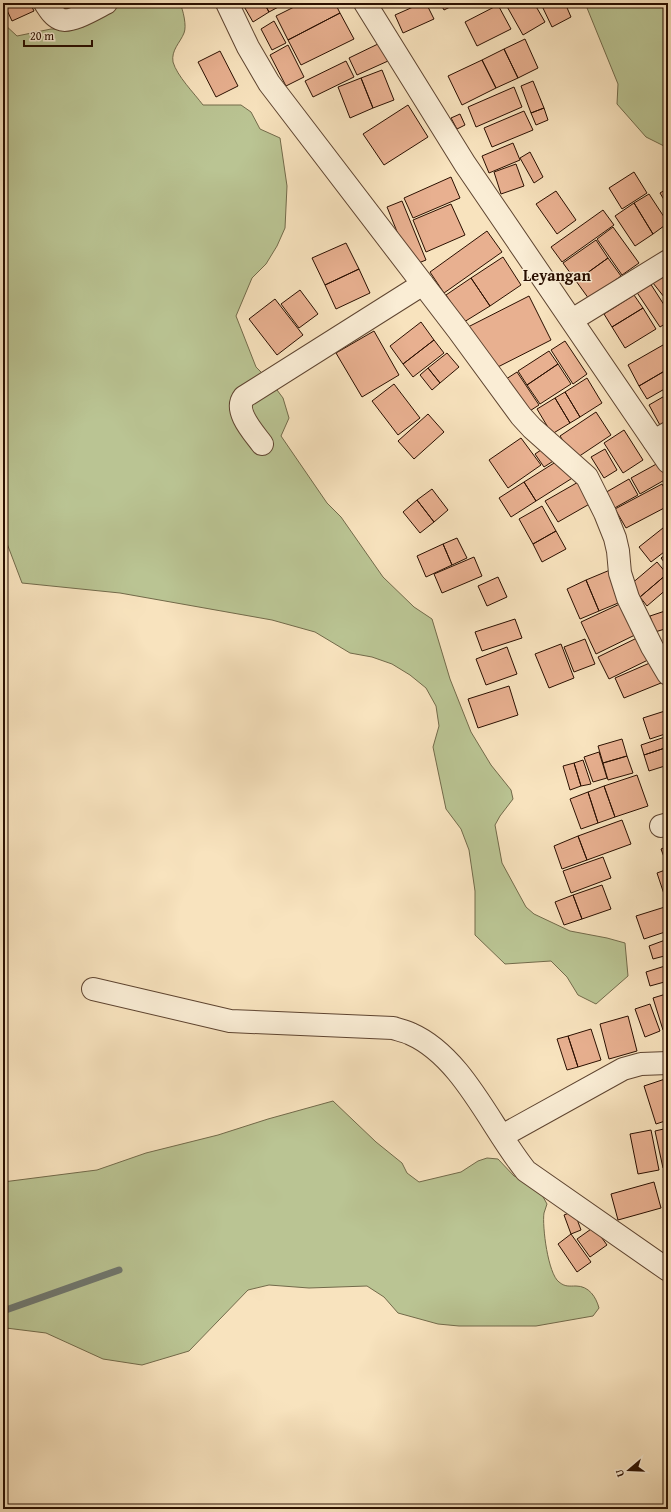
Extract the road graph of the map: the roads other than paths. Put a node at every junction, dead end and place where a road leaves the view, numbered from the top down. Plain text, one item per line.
1 (45, 3) edge
2 (106, 3) edge
3 (227, 3) edge
4 (365, 3) edge
5 (668, 261) edge
6 (423, 284) junction
7 (572, 320) junction
8 (661, 437) edge
9 (262, 444) dead end
10 (668, 462) edge
11 (668, 674) edge
12 (93, 989) dead end
13 (668, 1063) edge
14 (502, 1136) junction
15 (668, 1270) edge

1 - 2 street
3 - 6 street
4 - 7 street
5 - 7 street
6 - 9 street
6 - 11 street
7 - 8 street
8 - 10 street
12 - 14 street
13 - 14 street
14 - 15 street

